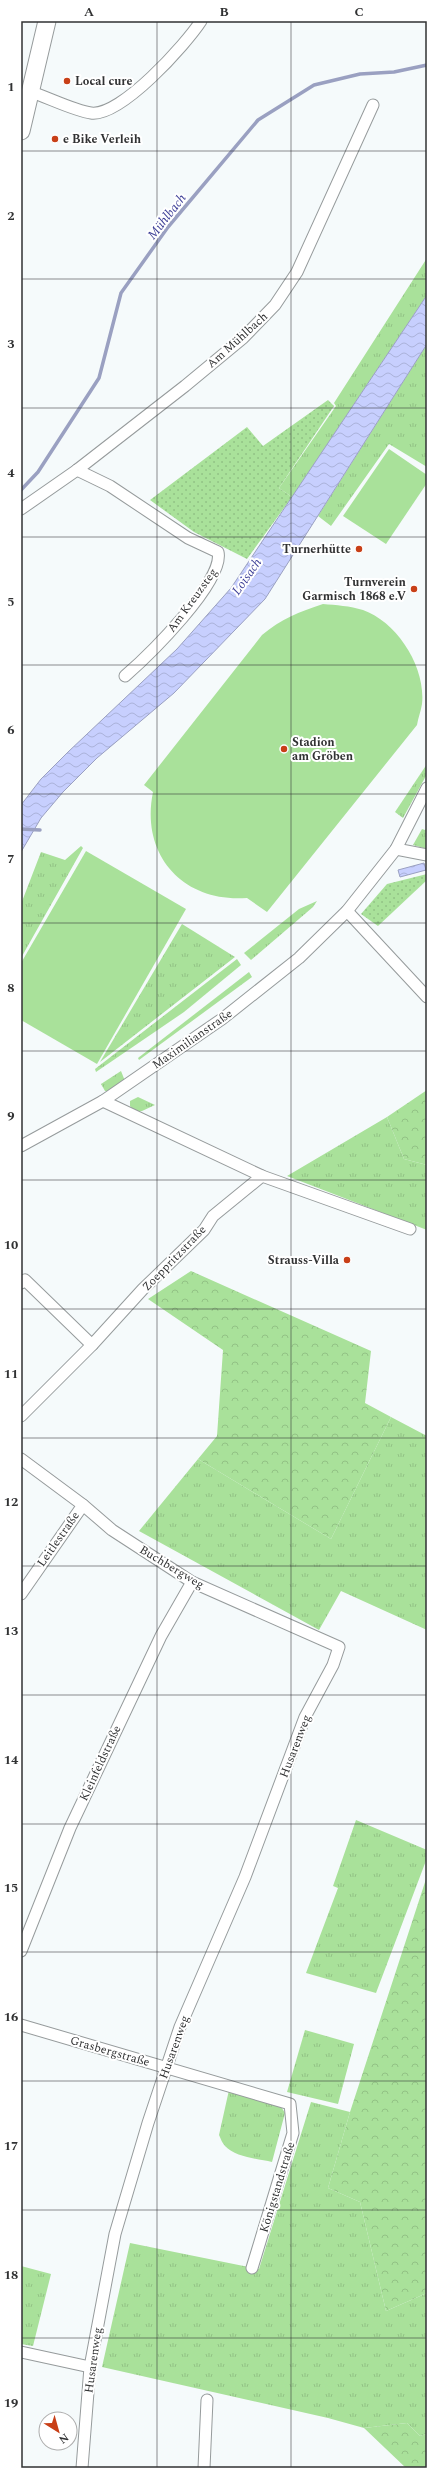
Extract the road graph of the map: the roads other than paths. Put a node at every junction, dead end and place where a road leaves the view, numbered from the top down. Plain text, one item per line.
1 (47, 21) edge
2 (201, 21) edge
3 (30, 92) junction
4 (373, 105) dead end
5 (21, 131) edge
6 (77, 470) junction
7 (21, 510) edge
8 (125, 676) dead end
9 (427, 788) edge
10 (396, 849) junction
11 (426, 855) edge
12 (347, 911) junction
13 (427, 997) edge
14 (103, 1101) junction
15 (21, 1146) edge
16 (262, 1176) junction
17 (410, 1229) dead end
18 (21, 1283) edge
19 (92, 1345) junction
20 (21, 1416) edge
21 (21, 1459) edge
22 (83, 1505) junction
23 (192, 1582) junction
24 (21, 1594) edge
25 (339, 1647) joint
26 (21, 1951) edge
27 (21, 2025) edge
28 (165, 2067) junction
29 (290, 2104) joint
30 (252, 2268) dead end
31 (21, 2352) edge
32 (90, 2367) junction
33 (207, 2400) dead end
34 (82, 2468) edge
35 (204, 2468) edge

1 - 3 main road
2 - 3 street
3 - 5 main road
4 - 6 street, Am Mühlbach
6 - 7 street, Am Mühlbach
6 - 8 street, Am Kreuzsteg
9 - 10 street, Maximilianstraße
10 - 11 street
10 - 12 street, Maximilianstraße
12 - 13 street
12 - 14 street, Maximilianstraße
14 - 15 street, Maximilianstraße
14 - 16 street
16 - 17 street
16 - 19 street, Zoeppritzstraße
18 - 19 street
19 - 20 street, Zoeppritzstraße
21 - 22 street, Buchbergweg
22 - 23 street, Buchbergweg
22 - 24 street, Leitlestraße
23 - 25 street, Buchbergweg
23 - 26 street, Kleinfeldstraße
25 - 28 street, Husarenweg
27 - 28 street, Grasbergstraße
28 - 29 street, Grasbergstraße
28 - 32 street, Husarenweg
29 - 30 street, Königstandstraße
31 - 32 street
32 - 34 street, Husarenweg
33 - 35 street

